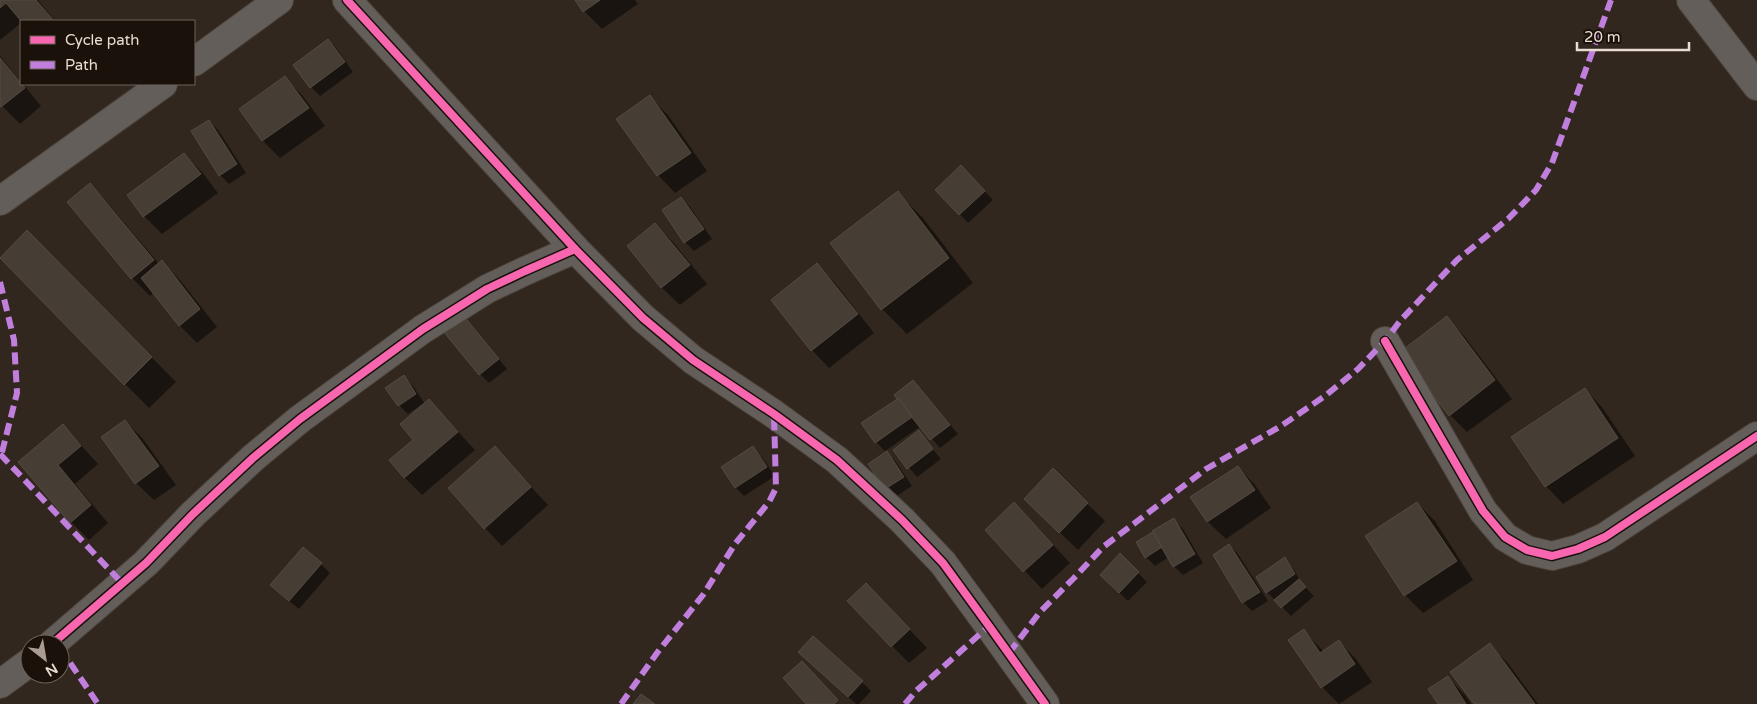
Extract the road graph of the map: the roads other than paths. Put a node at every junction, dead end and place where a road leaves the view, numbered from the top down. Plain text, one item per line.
1 (279, 0) edge
2 (347, 0) edge
3 (1691, 0) edge
4 (195, 61) edge
5 (162, 85) edge
6 (1757, 86) edge
7 (0, 201) edge
8 (575, 249) junction
9 (1385, 341) dead end
10 (1757, 436) edge
11 (64, 634) edge
12 (20, 669) edge
13 (0, 684) edge
14 (1045, 704) edge

1 - 4 street
2 - 8 street
3 - 6 street
5 - 7 street
8 - 11 street
8 - 14 street
9 - 10 street
12 - 13 street

